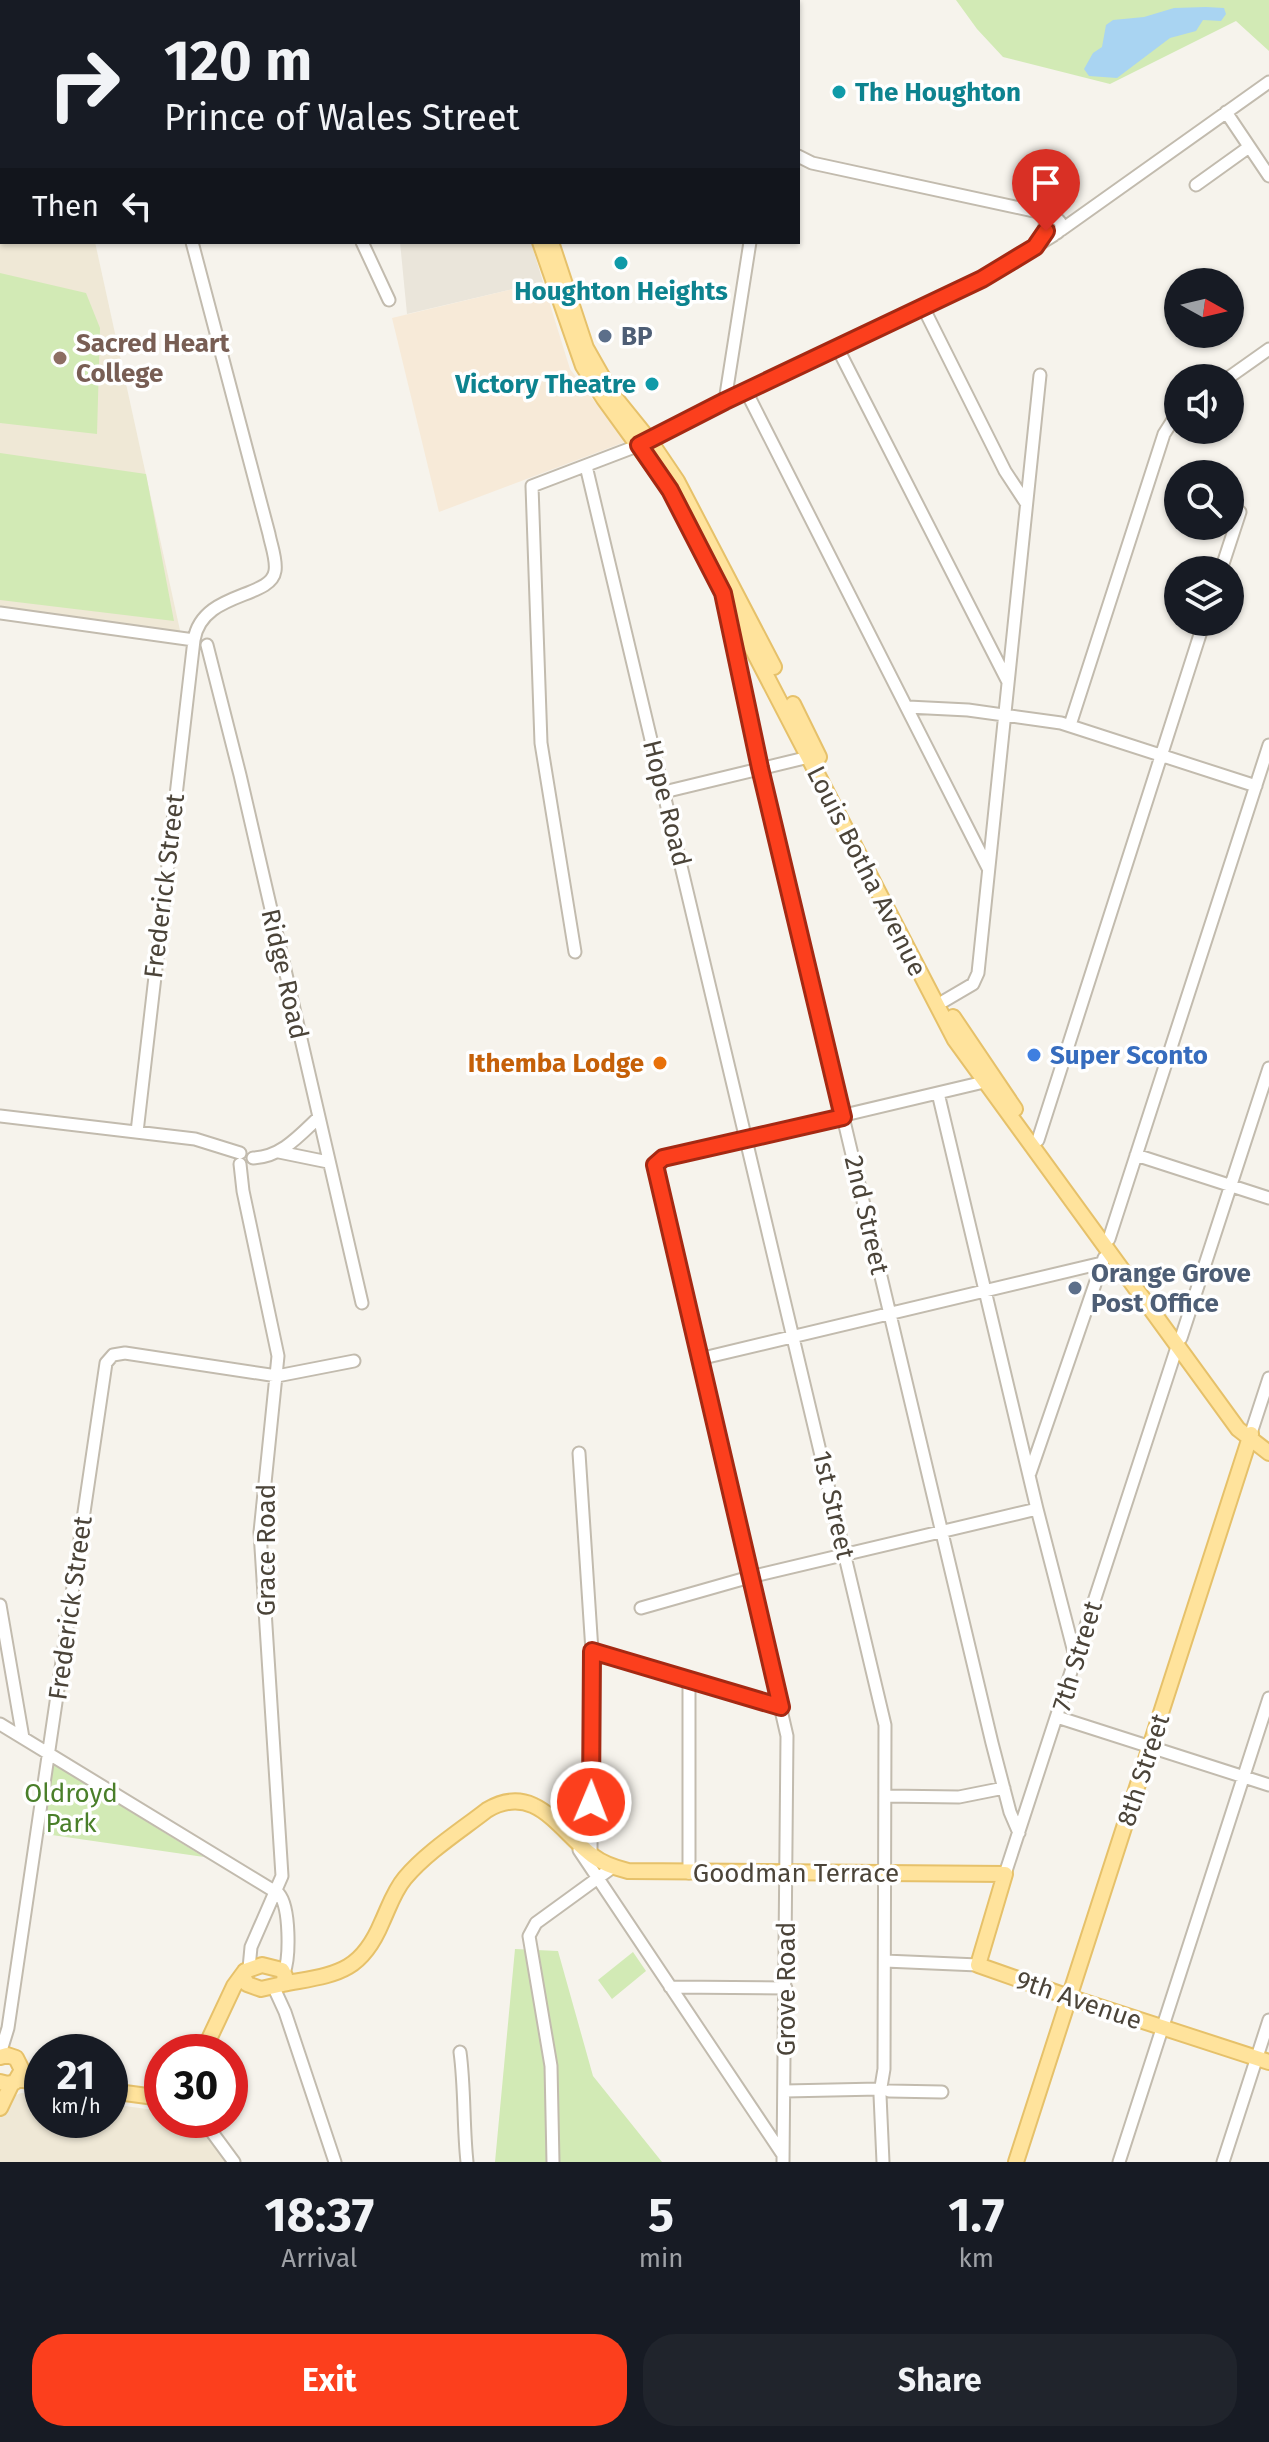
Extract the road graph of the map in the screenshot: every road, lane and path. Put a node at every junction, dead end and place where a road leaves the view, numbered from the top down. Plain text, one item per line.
1 (1269, 82) edge
2 (1226, 112) junction
3 (1249, 147) junction
4 (800, 157) edge
5 (800, 163) edge
6 (812, 163) junction
7 (1269, 176) edge
8 (1196, 185) dead end
9 (1052, 227) junction
10 (193, 244) edge
11 (363, 244) edge
12 (541, 244) edge
13 (552, 244) edge
14 (750, 244) edge
15 (389, 300) dead end
16 (923, 307) junction
17 (837, 347) junction
18 (1269, 349) edge
19 (1244, 367) edge
20 (1040, 375) dead end
21 (746, 391) junction
22 (725, 401) junction
23 (1164, 434) edge
24 (645, 443) junction
25 (586, 466) junction
26 (1026, 503) junction
27 (723, 593) junction
28 (0, 613) edge
29 (1200, 636) edge
30 (194, 640) junction
31 (207, 645) dead end
32 (1007, 681) junction
33 (908, 707) junction
34 (1004, 714) junction
35 (1070, 725) junction
36 (1269, 745) edge
37 (1162, 755) junction
38 (809, 757) junction
39 (760, 768) junction
40 (1256, 786) junction
41 (664, 792) junction
42 (988, 869) junction
43 (575, 952) dead end
44 (944, 1001) junction
45 (1269, 1068) edge
46 (984, 1082) junction
47 (938, 1093) junction
48 (0, 1116) edge
49 (843, 1117) junction
50 (318, 1118) junction
51 (137, 1132) junction
52 (747, 1140) junction
53 (1038, 1140) junction
54 (279, 1152) junction
55 (1136, 1155) junction
56 (240, 1159) junction
57 (328, 1162) junction
58 (1231, 1186) junction
59 (1269, 1198) edge
60 (1106, 1251) junction
61 (986, 1290) junction
62 (362, 1303) dead end
63 (890, 1313) junction
64 (794, 1337) junction
65 (1179, 1343) junction
66 (699, 1359) junction
67 (354, 1361) dead end
68 (277, 1376) junction
69 (1269, 1378) edge
70 (1250, 1435) junction
71 (1269, 1442) edge
72 (579, 1453) dead end
73 (1269, 1453) edge
74 (1030, 1475) junction
75 (1037, 1509) junction
76 (942, 1531) junction
77 (845, 1554) junction
78 (750, 1577) junction
79 (0, 1605) edge
80 (641, 1608) dead end
81 (592, 1651) junction
82 (1075, 1656) junction
83 (689, 1681) junction
84 (1269, 1698) edge
85 (781, 1707) junction
86 (1057, 1717) junction
87 (0, 1724) edge
88 (23, 1738) junction
89 (1151, 1747) junction
90 (50, 1755) junction
91 (1243, 1777) junction
92 (1269, 1785) edge
93 (1004, 1788) junction
94 (886, 1796) junction
95 (568, 1832) junction
96 (1019, 1833) junction
97 (591, 1855) junction
98 (613, 1867) junction
99 (689, 1873) junction
100 (786, 1873) junction
101 (885, 1874) junction
102 (1005, 1874) junction
103 (282, 1876) junction
104 (597, 1880) junction
105 (275, 1891) junction
106 (284, 1901) junction
107 (885, 1961) junction
108 (978, 1965) junction
109 (247, 1969) junction
110 (278, 1982) junction
111 (670, 1987) junction
112 (786, 1988) junction
113 (1069, 1997) junction
114 (228, 1999) junction
115 (1269, 2020) edge
116 (1163, 2028) junction
117 (211, 2034) edge
118 (460, 2052) dead end
119 (1263, 2060) edge
120 (9, 2068) edge
121 (785, 2091) junction
122 (883, 2091) junction
123 (942, 2092) dead end
124 (0, 2108) edge
125 (216, 2138) edge
126 (785, 2160) edge
127 (234, 2162) edge
128 (335, 2162) edge
129 (467, 2162) edge
130 (553, 2162) edge
131 (883, 2162) edge
132 (1016, 2162) edge
133 (1119, 2162) edge
134 (1223, 2162) edge

1 - 2 street
2 - 3 street
2 - 9 street
3 - 7 street
3 - 8 street
4 - 6 street
5 - 6 street
6 - 9 street
9 - 16 street
10 - 30 street, Frederick Street
11 - 15 street
12 - 24 main road, Louis Botha Avenue
13 - 24 main road, Louis Botha Avenue
14 - 22 street
16 - 17 street
16 - 26 street
17 - 21 street
17 - 32 street
18 - 19 street
20 - 26 street
21 - 22 street
21 - 33 street
22 - 24 street
23 - 35 street
24 - 25 street
24 - 27 main road, Louis Botha Avenue
24 - 44 main road, Louis Botha Avenue
25 - 41 street, Hope Road
25 - 43 street
26 - 32 street
27 - 38 main road, Louis Botha Avenue
27 - 39 street, 2nd Street
28 - 30 street
29 - 37 street
30 - 51 street, Frederick Street
31 - 50 street, Ridge Road
32 - 34 street
33 - 34 street
33 - 42 street
34 - 35 street
34 - 42 street
35 - 37 street
36 - 40 street
37 - 40 street
37 - 53 street
38 - 39 street
38 - 46 main road, Louis Botha Avenue
39 - 41 street
39 - 49 street, 2nd Street
40 - 55 street
41 - 52 street, Hope Road
42 - 44 street
44 - 53 main road, Louis Botha Avenue
45 - 58 street, 7th Street
46 - 47 street
46 - 60 main road, Louis Botha Avenue
47 - 49 street
47 - 61 street
48 - 51 street
49 - 52 street
49 - 63 street, 2nd Street
50 - 54 street
50 - 57 street, Ridge Road
51 - 56 street
52 - 64 street, 1st Street
52 - 66 street, Grove Road
53 - 60 main road, Louis Botha Avenue
54 - 56 street
54 - 57 street
55 - 58 street
55 - 60 street
56 - 68 street, Grace Road
57 - 62 street, Ridge Road
58 - 59 street
58 - 65 street, 7th Street
60 - 61 street
60 - 65 main road, Louis Botha Avenue
60 - 74 street
61 - 63 street
61 - 74 street
63 - 64 street
63 - 76 street, 2nd Street
64 - 66 street
64 - 77 street, 1st Street
65 - 70 main road, Louis Botha Avenue
65 - 82 street, 7th Street
66 - 78 street, Grove Road
67 - 68 street
68 - 90 street, Frederick Street
68 - 103 street, Grace Road
69 - 70 street, 8th Street
70 - 71 main road, Louis Botha Avenue
70 - 73 main road, Louis Botha Avenue
70 - 89 main road, 8th Street
72 - 81 street
74 - 75 street
75 - 76 street
75 - 82 street
76 - 77 street
76 - 93 street, 2nd Street
77 - 78 street
77 - 94 street, 1st Street
78 - 80 street
78 - 85 street, Grove Road
79 - 88 street
81 - 83 street
81 - 97 street
82 - 86 street, 7th Street
83 - 85 street
83 - 99 street
84 - 91 street
85 - 100 street, Grove Road
86 - 89 street
86 - 96 street, 7th Street
87 - 88 street
88 - 90 street
89 - 91 street
89 - 113 main road, 8th Street
90 - 105 street
90 - 120 street, Frederick Street
91 - 92 street
91 - 116 street
93 - 94 street
93 - 96 street, 2nd Street
94 - 101 street, 1st Street
95 - 97 main road, Goodman Terrace
95 - 104 street
95 - 110 main road, Goodman Terrace
96 - 102 street, 7th Street
97 - 98 main road, Goodman Terrace
98 - 99 main road, Goodman Terrace
98 - 104 street
99 - 100 main road, Goodman Terrace
100 - 101 main road, Goodman Terrace
100 - 112 street, Grove Road
101 - 102 main road, Goodman Terrace
101 - 107 street, 1st Street
102 - 108 main road, 7th Street
103 - 105 street, Grace Road
103 - 106 street
104 - 111 street
104 - 130 street
105 - 106 street
105 - 109 street, Grace Road
106 - 110 street
107 - 108 street, 9th Avenue
107 - 122 street, 1st Street
108 - 113 main road, 9th Avenue
109 - 110 main road
109 - 110 main road
109 - 114 main road, Grace Road
110 - 114 main road, Goodman Terrace
110 - 128 street
111 - 112 street
111 - 126 street
112 - 121 street, Grove Road
113 - 116 main road, 9th Avenue
113 - 132 main road, 8th Street
114 - 117 main road, Grace Road
115 - 119 street
116 - 119 main road, 9th Avenue
116 - 133 street
118 - 129 street
119 - 134 street
120 - 124 main road
121 - 122 street
121 - 126 street, Grove Road
122 - 123 street
122 - 131 street, 1st Street
125 - 127 street

